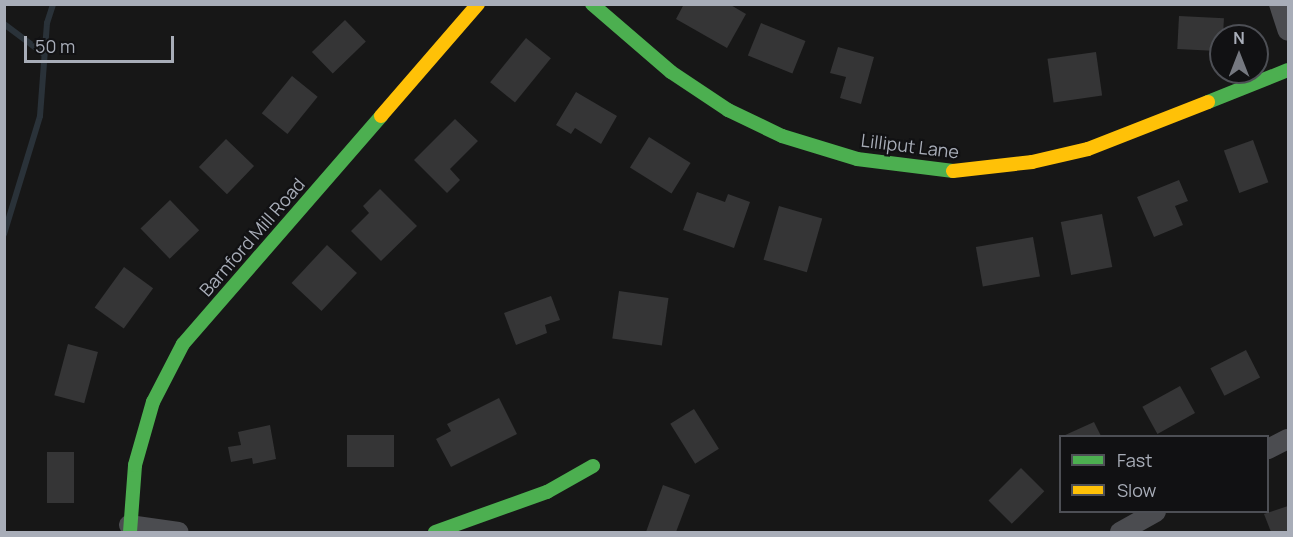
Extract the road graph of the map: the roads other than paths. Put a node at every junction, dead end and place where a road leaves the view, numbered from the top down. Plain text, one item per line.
1 (478, 4) edge
2 (592, 4) edge
3 (1279, 4) edge
4 (1288, 31) edge
5 (1288, 70) edge
6 (1288, 439) edge
7 (1269, 448) edge
8 (593, 466) dead end
9 (1154, 513) edge
10 (129, 529) edge
11 (179, 532) edge
12 (435, 532) edge
13 (1120, 532) edge

1 - 10 street, Barnford Mill Road
2 - 5 street, Lilliput Lane
3 - 4 street
6 - 7 street
8 - 12 street
9 - 13 street
10 - 11 street

